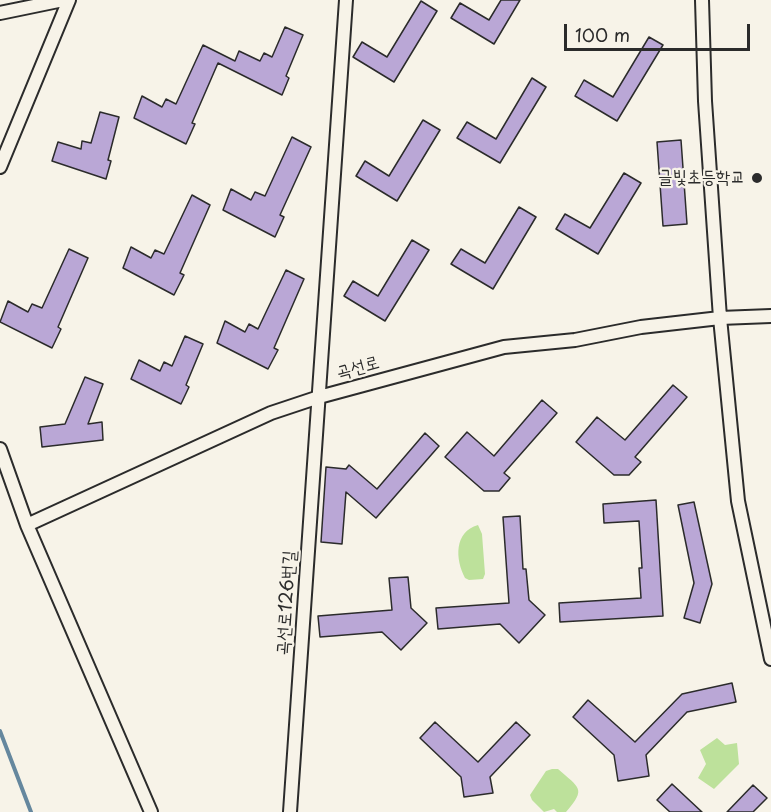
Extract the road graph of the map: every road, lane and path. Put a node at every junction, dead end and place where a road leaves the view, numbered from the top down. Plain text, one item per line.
1 (63, 0) edge
2 (69, 0) edge
3 (345, 0) edge
4 (702, 0) edge
5 (0, 13) edge
6 (0, 167) edge
7 (771, 316) edge
8 (720, 318) junction
9 (319, 397) junction
10 (0, 449) edge
11 (27, 525) junction
12 (771, 658) edge
13 (151, 812) edge
14 (290, 812) edge

1 - 5 street
2 - 6 street
3 - 9 street, 곡선로126번길
4 - 8 street
7 - 8 street, 곡선로
8 - 9 street, 곡선로
8 - 12 street
9 - 11 street, 곡선로
9 - 14 street, 곡선로126번길
10 - 11 street
11 - 13 street

